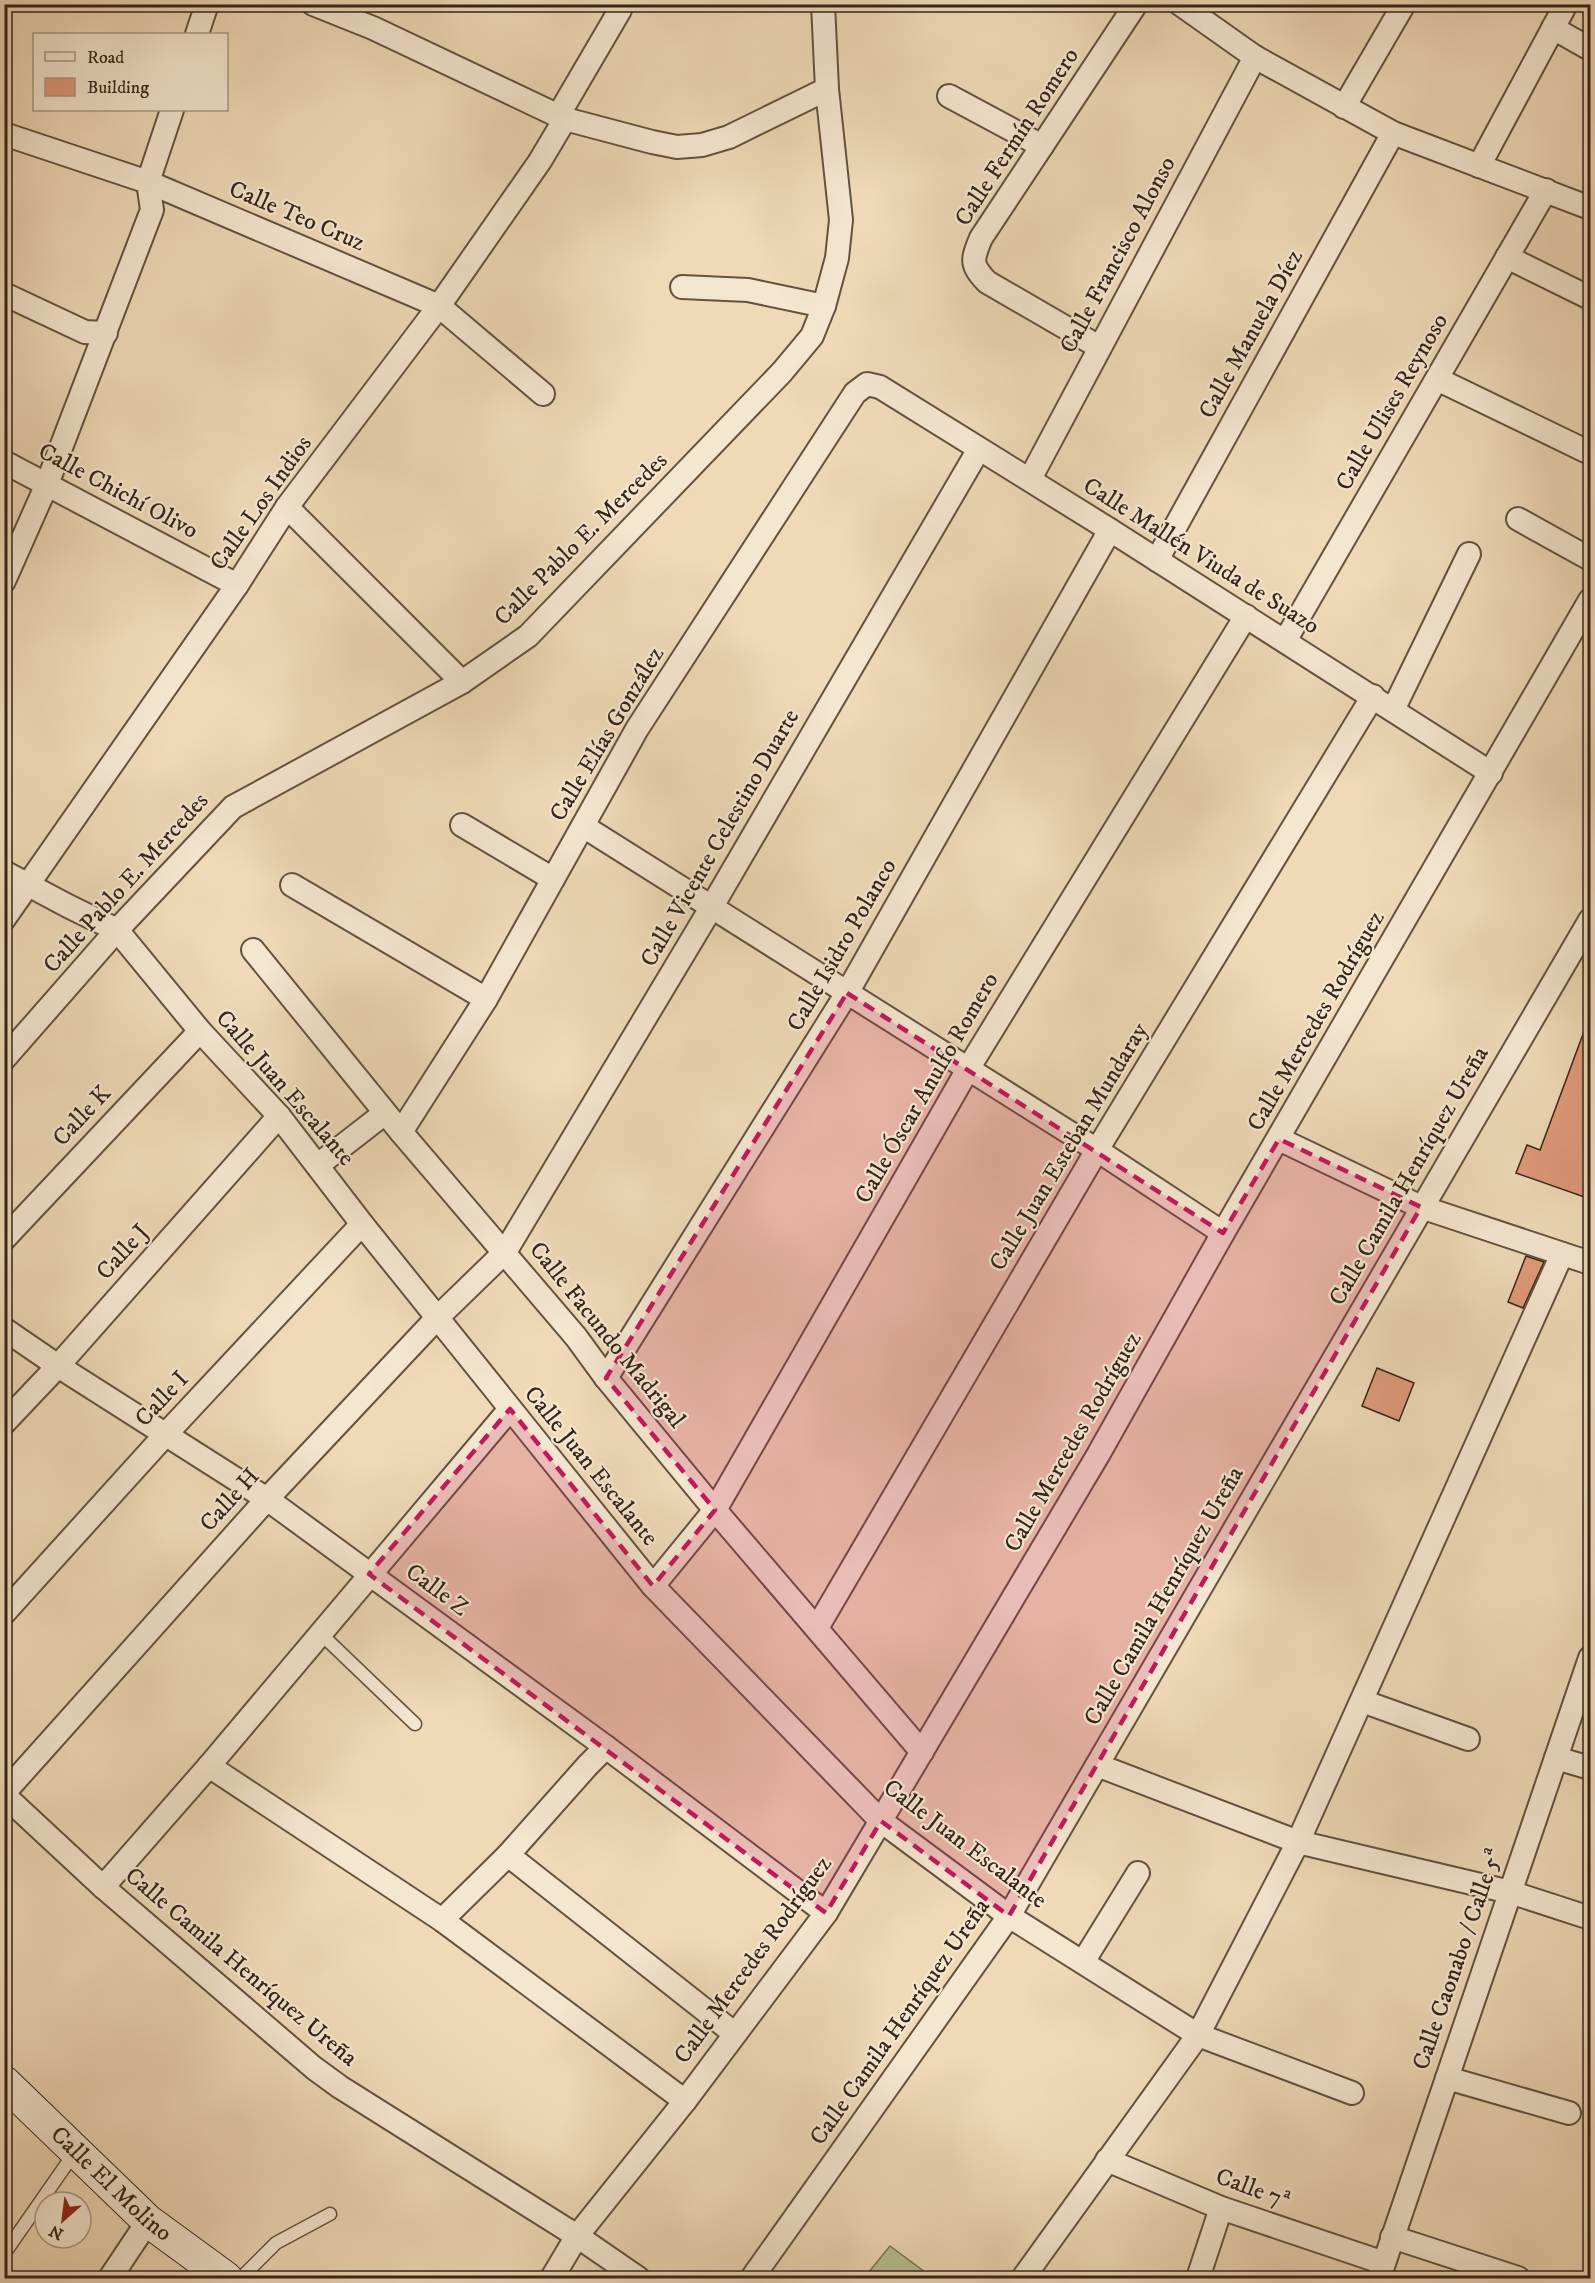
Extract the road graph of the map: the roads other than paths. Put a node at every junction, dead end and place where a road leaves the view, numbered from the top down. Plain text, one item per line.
1 (207, 4) edge
2 (314, 4) edge
3 (620, 4) edge
4 (823, 4) edge
5 (1136, 4) edge
6 (1180, 4) edge
7 (1404, 4) edge
8 (1566, 4) edge
9 (1553, 28) junction
10 (197, 33) edge
11 (1590, 49) edge
12 (1255, 57) junction
13 (827, 89) junction
14 (949, 96) dead end
15 (1344, 107) junction
16 (172, 111) edge
17 (562, 118) junction
18 (1393, 133) junction
19 (4, 134) edge
20 (1042, 146) junction
21 (1479, 166) junction
22 (148, 182) junction
23 (1546, 190) junction
24 (1590, 207) edge
25 (1507, 258) junction
26 (682, 287) dead end
27 (4, 294) edge
28 (1590, 298) edge
29 (439, 306) junction
30 (824, 306) junction
31 (106, 333) junction
32 (1099, 347) junction
33 (1437, 379) junction
34 (880, 387) joint
35 (543, 394) dead end
36 (979, 449) junction
37 (1590, 453) edge
38 (4, 462) edge
39 (1030, 479) junction
40 (47, 484) junction
41 (287, 507) junction
42 (1518, 519) dead end
43 (1110, 530) junction
44 (1469, 554) dead end
45 (1590, 559) edge
46 (1157, 560) junction
47 (4, 581) edge
48 (237, 585) junction
49 (1590, 600) edge
50 (1246, 616) junction
51 (1285, 641) junction
52 (462, 682) junction
53 (1372, 696) junction
54 (1393, 710) junction
55 (1491, 773) junction
56 (462, 825) dead end
57 (583, 826) junction
58 (4, 872) edge
59 (553, 879) junction
60 (29, 885) junction
61 (292, 885) dead end
62 (711, 908) junction
63 (4, 919) edge
64 (1590, 920) edge
65 (117, 930) junction
66 (253, 950) dead end
67 (847, 993) junction
68 (486, 999) junction
69 (200, 1031) junction
70 (4, 1059) edge
71 (968, 1069) junction
72 (385, 1113) junction
73 (279, 1116) junction
74 (401, 1132) junction
75 (1279, 1139) junction
76 (1096, 1150) junction
77 (318, 1165) junction
78 (1421, 1207) junction
79 (362, 1224) junction
80 (1223, 1233) junction
81 (4, 1239) edge
82 (505, 1252) junction
83 (1563, 1254) junction
84 (1590, 1263) edge
85 (437, 1318) junction
86 (4, 1329) edge
87 (58, 1366) junction
88 (606, 1378) junction
89 (510, 1408) junction
90 (4, 1423) edge
91 (166, 1434) junction
92 (267, 1499) junction
93 (715, 1510) junction
94 (369, 1574) junction
95 (653, 1586) junction
96 (4, 1612) edge
97 (817, 1628) junction
98 (320, 1633) junction
99 (1590, 1658) edge
100 (1362, 1701) junction
101 (415, 1724) dead end
102 (1468, 1739) dead end
103 (606, 1748) junction
104 (922, 1752) junction
105 (1556, 1758) junction
106 (1097, 1765) junction
107 (209, 1766) junction
108 (1590, 1768) edge
109 (4, 1794) edge
110 (881, 1821) junction
111 (1298, 1842) junction
112 (508, 1855) junction
113 (1138, 1873) dead end
114 (103, 1887) junction
115 (1510, 1892) junction
116 (826, 1913) junction
117 (1009, 1916) junction
118 (1590, 1918) edge
119 (442, 1920) junction
120 (1083, 1962) junction
121 (735, 2034) junction
122 (1198, 2035) junction
123 (1447, 2078) junction
124 (4, 2082) edge
125 (1352, 2093) dead end
126 (685, 2101) junction
127 (1569, 2113) dead end
128 (75, 2152) junction
129 (1107, 2160) junction
130 (1221, 2208) junction
131 (330, 2214) dead end
132 (148, 2221) junction
133 (577, 2235) junction
134 (1392, 2238) junction
135 (4, 2254) edge
136 (1382, 2271) edge
137 (110, 2278) edge
138 (226, 2278) edge
139 (241, 2278) edge
140 (552, 2278) edge
141 (638, 2278) edge
142 (752, 2278) edge
143 (1023, 2278) edge
144 (1198, 2278) edge
145 (1518, 2278) edge

1 - 10 street
2 - 17 street
3 - 17 street, Calle Los Indios
4 - 13 street, Calle Pablo E. Mercedes
5 - 20 street, Calle Fermín Romero
6 - 12 street
7 - 15 street
8 - 9 street
9 - 11 street
9 - 21 street
12 - 15 street
12 - 32 street, Calle Francisco Alonso
13 - 17 street
13 - 30 street, Calle Pablo E. Mercedes
14 - 20 street
15 - 18 street
16 - 22 street
17 - 29 street, Calle Los Indios
18 - 21 street
18 - 46 street, Calle Manuela Díez
19 - 22 street, Calle Teo Cruz
20 - 32 street, Calle Fermín Romero
21 - 23 street
22 - 29 street, Calle Teo Cruz
22 - 31 street
23 - 24 street
23 - 25 street, Calle Ulises Reynoso
25 - 28 street
25 - 33 street, Calle Ulises Reynoso
26 - 30 street
27 - 31 street
29 - 35 street, Calle Teo Cruz
29 - 41 street, Calle Los Indios
30 - 52 street, Calle Pablo E. Mercedes
31 - 40 street
32 - 39 street, Calle Francisco Alonso
33 - 37 street
33 - 51 street, Calle Ulises Reynoso
34 - 36 street, Calle Mallén Viuda de Suazo
34 - 57 street, Calle Elías González
36 - 39 street, Calle Mallén Viuda de Suazo
36 - 62 street, Calle Vicente Celestino Duarte
38 - 40 street, Calle Chichí Olivo
39 - 43 street, Calle Mallén Viuda de Suazo
40 - 47 street
40 - 48 street, Calle Chichí Olivo
41 - 48 street, Calle Los Indios
41 - 52 street
42 - 45 street
43 - 46 street, Calle Mallén Viuda de Suazo
43 - 67 street, Calle Isidro Polanco
44 - 54 street
46 - 50 street, Calle Mallén Viuda de Suazo
48 - 60 street, Calle Los Indios
49 - 55 street, Calle Mercedes Rodríguez
50 - 51 street, Calle Mallén Viuda de Suazo
50 - 71 street, Calle Óscar Anulfo Romero
51 - 53 street, Calle Mallén Viuda de Suazo
52 - 65 street, Calle Pablo E. Mercedes
53 - 54 street, Calle Mallén Viuda de Suazo
53 - 76 street, Calle Juan Esteban Mundaray
54 - 55 street, Calle Mallén Viuda de Suazo
55 - 75 street, Calle Mercedes Rodríguez
56 - 59 street
57 - 59 street, Calle Elías González
57 - 62 street
58 - 60 street, Calle Juan Escalante
59 - 68 street, Calle Elías González
60 - 63 street, Calle Los Indios
60 - 65 street, Calle Juan Escalante
61 - 68 street
62 - 67 street
62 - 82 street, Calle Vicente Celestino Duarte
64 - 78 street, Calle Camila Henríquez Ureña
65 - 69 street, Calle Juan Escalante
65 - 70 street, Calle Pablo E. Mercedes
66 - 72 street, Calle Facundo Madrigal
67 - 71 street
67 - 88 street, Calle Isidro Polanco
68 - 74 street, Calle Elías González
69 - 73 street, Calle Juan Escalante
69 - 81 street, Calle K
71 - 76 street
71 - 93 street, Calle Óscar Anulfo Romero
72 - 74 street, Calle Facundo Madrigal
72 - 77 street
73 - 77 street, Calle Juan Escalante
73 - 87 street, Calle J
74 - 82 street, Calle Facundo Madrigal
75 - 78 street
75 - 80 street, Calle Mercedes Rodríguez
76 - 80 street
76 - 97 street, Calle Juan Esteban Mundaray
77 - 79 street, Calle Juan Escalante
78 - 83 street
78 - 106 street, Calle Camila Henríquez Ureña
79 - 85 street, Calle Juan Escalante
79 - 91 street, Calle I
80 - 104 street, Calle Mercedes Rodríguez
82 - 85 street, Calle H
82 - 88 street, Calle Facundo Madrigal
83 - 84 street
83 - 100 street
85 - 89 street, Calle Juan Escalante
85 - 92 street, Calle H
86 - 87 street, Calle Z
87 - 90 street, Calle J
87 - 91 street, Calle Z
88 - 93 street, Calle Facundo Madrigal
89 - 94 street
89 - 95 street, Calle Juan Escalante
91 - 92 street, Calle Z
91 - 96 street, Calle I
92 - 94 street, Calle Z
92 - 109 street, Calle H
93 - 95 street, Calle Óscar Anulfo Romero
93 - 97 street, Calle Facundo Madrigal
94 - 98 street
94 - 103 street, Calle Z
95 - 110 street, Calle Juan Escalante
97 - 104 street, Calle Facundo Madrigal
98 - 101 lane
98 - 107 street
99 - 105 street, Calle Caonabo / Calle 5ª
100 - 102 street
100 - 111 street
103 - 112 street
103 - 116 street, Calle Z
104 - 110 street, Calle Mercedes Rodríguez
105 - 108 street
105 - 115 street, Calle Caonabo / Calle 5ª
106 - 111 street
106 - 117 street, Calle Camila Henríquez Ureña
107 - 114 street
107 - 119 street
109 - 114 street, Calle Camila Henríquez Ureña
110 - 116 street, Calle Mercedes Rodríguez
110 - 117 street, Calle Juan Escalante
111 - 115 street
111 - 122 street
112 - 119 street
112 - 121 street
113 - 120 street
114 - 133 street, Calle Camila Henríquez Ureña
115 - 118 street
115 - 123 street, Calle Caonabo / Calle 5ª
116 - 121 street, Calle Mercedes Rodríguez
117 - 120 street, Calle Juan Escalante
117 - 142 street, Calle Camila Henríquez Ureña
119 - 126 street
120 - 122 street, Calle Juan Escalante
121 - 126 street, Calle Mercedes Rodríguez
122 - 125 street, Calle Juan Escalante
122 - 129 street
123 - 127 street
123 - 134 street, Calle Caonabo / Calle 5ª
124 - 128 street, Calle El Molino
126 - 133 street, Calle Mercedes Rodríguez
128 - 132 street, Calle El Molino
128 - 135 lane
129 - 130 street, Calle 7ª
129 - 143 street
130 - 136 street, Calle 7ª
130 - 144 street
131 - 139 lane
132 - 137 street
132 - 138 street, Calle El Molino
133 - 140 street, Calle Mercedes Rodríguez
133 - 141 street, Calle Camila Henríquez Ureña
134 - 136 street, Calle Caonabo / Calle 5ª
134 - 145 street

